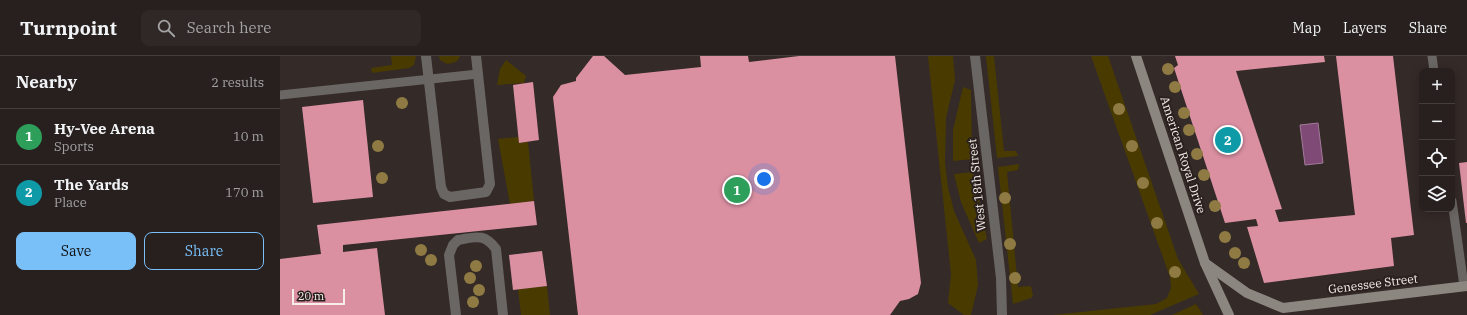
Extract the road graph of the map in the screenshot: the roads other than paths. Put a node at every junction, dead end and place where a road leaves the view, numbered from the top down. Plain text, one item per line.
1 (426, 56) edge
2 (476, 56) edge
3 (975, 56) edge
4 (1136, 56) edge
5 (1432, 56) edge
6 (1434, 68) edge
7 (478, 74) junction
8 (429, 79) junction
9 (280, 95) edge
10 (1454, 212) edge
11 (1205, 263) junction
12 (1465, 286) edge
13 (1280, 312) edge
14 (1001, 314) edge
15 (456, 315) edge
16 (503, 315) edge
17 (1229, 315) edge

1 - 8 street
2 - 7 street
3 - 14 street, West 18th Street
4 - 11 main road, American Royal Drive
5 - 6 lane
7 - 8 lane
7 - 8 street
8 - 9 lane
10 - 12 lane
11 - 13 main road
11 - 17 main road, American Royal Drive
12 - 13 main road, Genessee Street
15 - 16 street

